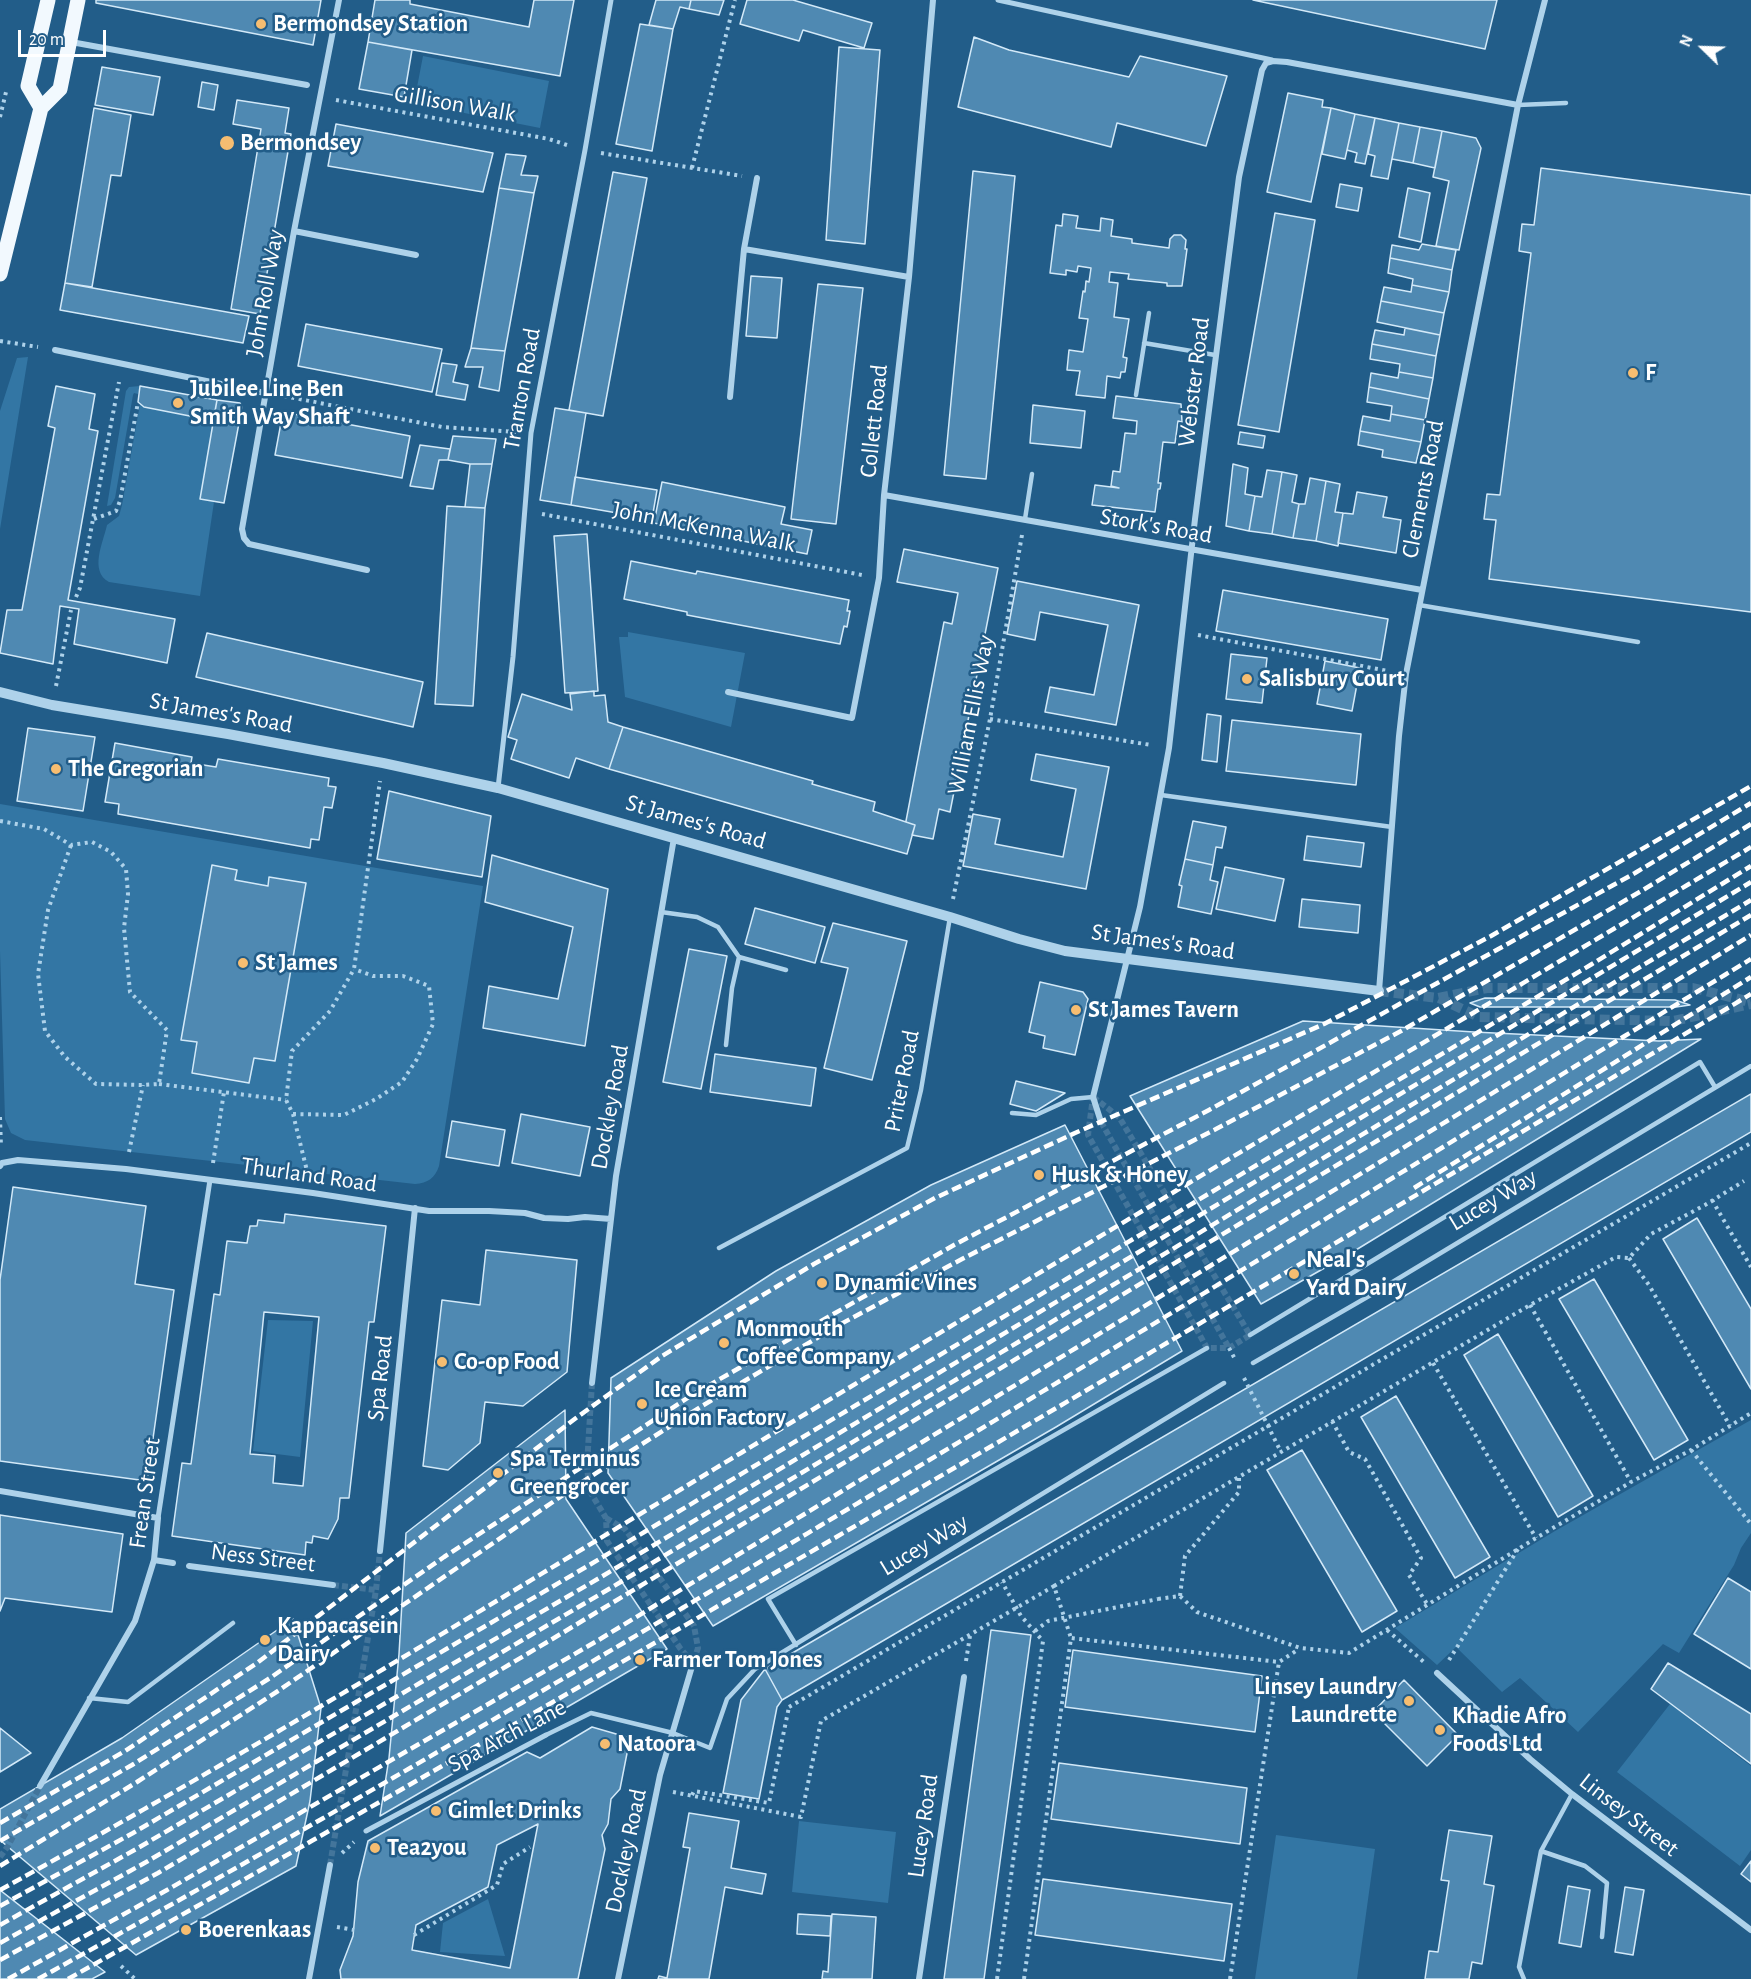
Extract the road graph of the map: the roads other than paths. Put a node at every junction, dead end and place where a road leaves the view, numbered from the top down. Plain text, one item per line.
1 (48, 0) edge
2 (78, 0) edge
3 (339, 0) edge
4 (611, 0) edge
5 (933, 0) edge
6 (998, 0) edge
7 (1545, 0) edge
8 (70, 42) junction
9 (1273, 61) junction
10 (307, 85) dead end
11 (1566, 103) dead end
12 (1518, 105) junction
13 (41, 108) junction
14 (757, 178) road end
15 (294, 231) junction
16 (744, 249) junction
17 (416, 255) dead end
18 (0, 274) edge
19 (909, 277) junction
20 (1149, 313) dead end
21 (1144, 343) junction
22 (55, 350) road end
23 (1215, 355) junction
24 (265, 393) junction
25 (1136, 395) dead end
26 (730, 397) dead end
27 (1032, 474) dead end
28 (884, 495) junction
29 (1025, 519) junction
30 (1191, 550) junction
31 (367, 570) dead end
32 (1422, 590) junction
33 (1419, 605) junction
34 (1638, 642) dead end
35 (0, 692) edge
36 (728, 692) dead end
37 (498, 788) junction
38 (1161, 795) junction
39 (1392, 827) junction
40 (674, 838) junction
41 (661, 912) junction
42 (950, 917) junction
43 (739, 957) junction
44 (1127, 960) junction
45 (786, 970) dead end
46 (1379, 992) joint
47 (726, 1045) dead end
48 (1751, 1066) edge
49 (1715, 1087) junction
50 (1093, 1096) junction
51 (1012, 1113) dead end
52 (1101, 1122) tunnel mouth
53 (1, 1165) edge
54 (210, 1180) junction
55 (415, 1208) junction
56 (611, 1219) junction
57 (719, 1248) dead end
58 (1250, 1335) dead end
59 (1207, 1348) dead end
60 (1253, 1363) dead end
61 (592, 1383) tunnel mouth
62 (1224, 1383) dead end
63 (0, 1491) edge
64 (158, 1518) junction
65 (380, 1551) tunnel mouth
66 (154, 1560) junction
67 (173, 1563) dead end
68 (189, 1566) dead end
69 (333, 1585) tunnel mouth
70 (233, 1623) dead end
71 (796, 1644) junction
72 (693, 1663) dead end
73 (1437, 1673) road end
74 (964, 1677) road end
75 (89, 1698) junction
76 (673, 1733) junction
77 (546, 1735) joint
78 (40, 1786) tunnel mouth
79 (1572, 1794) junction
80 (366, 1832) road end
81 (1542, 1851) junction
82 (330, 1865) tunnel mouth
83 (1751, 1930) edge
84 (1602, 1937) dead end
85 (309, 1979) edge
86 (618, 1979) edge
87 (919, 1979) edge
88 (1524, 1979) edge

1 - 13 main road
2 - 8 main road
3 - 15 street, John Roll Way
4 - 37 street, Tranton Road
5 - 19 street, Collett Road
6 - 9 street
7 - 12 street, Clements Road
8 - 10 street
8 - 13 main road
9 - 12 street
9 - 23 street, Webster Road
11 - 12 lane
12 - 32 street, Clements Road
13 - 18 main road
14 - 16 street
15 - 17 street
15 - 24 street, John Roll Way
16 - 19 street
16 - 26 street
19 - 28 street, Collett Road
20 - 21 lane
21 - 23 lane
21 - 25 lane
22 - 24 street
23 - 30 street, Webster Road
24 - 31 street, John Roll Way
27 - 29 lane
28 - 29 street, Stork's Road
28 - 36 street, Collett Road
29 - 30 street, Stork's Road
30 - 32 street, Stork's Road
30 - 38 street, Webster Road
32 - 33 street, Clements Road
33 - 34 lane
33 - 39 street, Clements Road
35 - 37 street, St James's Road
37 - 40 street, St James's Road
38 - 39 lane
38 - 44 street, Webster Road
39 - 46 street, Clements Road
40 - 41 street, Dockley Road
40 - 42 street, St James's Road
41 - 43 lane
41 - 56 street, Dockley Road
42 - 44 street, St James's Road
42 - 57 lane, Priter Road
43 - 45 lane
43 - 47 lane
44 - 46 street, St James's Road
44 - 50 street, Webster Road
48 - 49 lane, Lucey Way
49 - 58 lane
49 - 60 lane, Lucey Way
50 - 51 lane
50 - 52 street
53 - 54 street, Thurland Road
54 - 55 street, Thurland Road
54 - 64 street, Frean Street
55 - 56 street, Thurland Road
55 - 65 street, Spa Road
56 - 61 street, Dockley Road
59 - 71 lane
62 - 71 lane, Lucey Way
63 - 64 street
64 - 66 street, Frean Street
66 - 67 street
66 - 75 street, Frean Street
68 - 69 street, Ness Street
70 - 75 lane
71 - 76 lane, Lucey Way
72 - 76 street, Dockley Road
73 - 79 street, Linsey Street
74 - 87 street, Lucey Road
75 - 78 street, Frean Street
76 - 77 lane, Spa Arch Lane
76 - 86 street, Dockley Road
77 - 80 street, Spa Arch Lane
79 - 81 lane
79 - 83 street, Linsey Street
81 - 84 lane
81 - 88 lane
82 - 85 street

